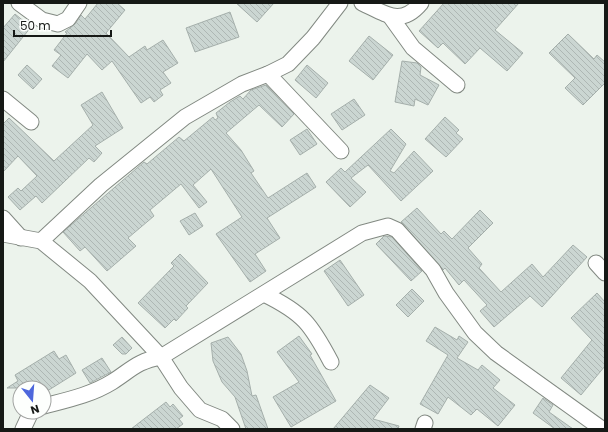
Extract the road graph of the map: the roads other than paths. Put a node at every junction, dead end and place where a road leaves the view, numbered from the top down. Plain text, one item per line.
1 (19, 3) edge
2 (80, 3) edge
3 (340, 3) edge
4 (362, 3) edge
5 (421, 3) edge
6 (390, 16) junction
7 (268, 74) junction
8 (457, 85) dead end
9 (3, 99) edge
10 (31, 122) dead end
11 (341, 151) dead end
12 (3, 218) edge
13 (3, 234) edge
14 (21, 238) junction
15 (41, 241) junction
16 (264, 294) junction
17 (161, 357) junction
18 (331, 362) dead end
19 (52, 404) edge
20 (232, 429) edge
21 (602, 429) edge

1 - 2 street
3 - 7 street
4 - 6 street
5 - 6 street
6 - 8 street
7 - 11 street
7 - 15 street
9 - 10 street
12 - 14 street
13 - 14 street
14 - 15 street
15 - 17 street
16 - 17 street
16 - 18 street
16 - 21 street
17 - 19 street
17 - 20 street

